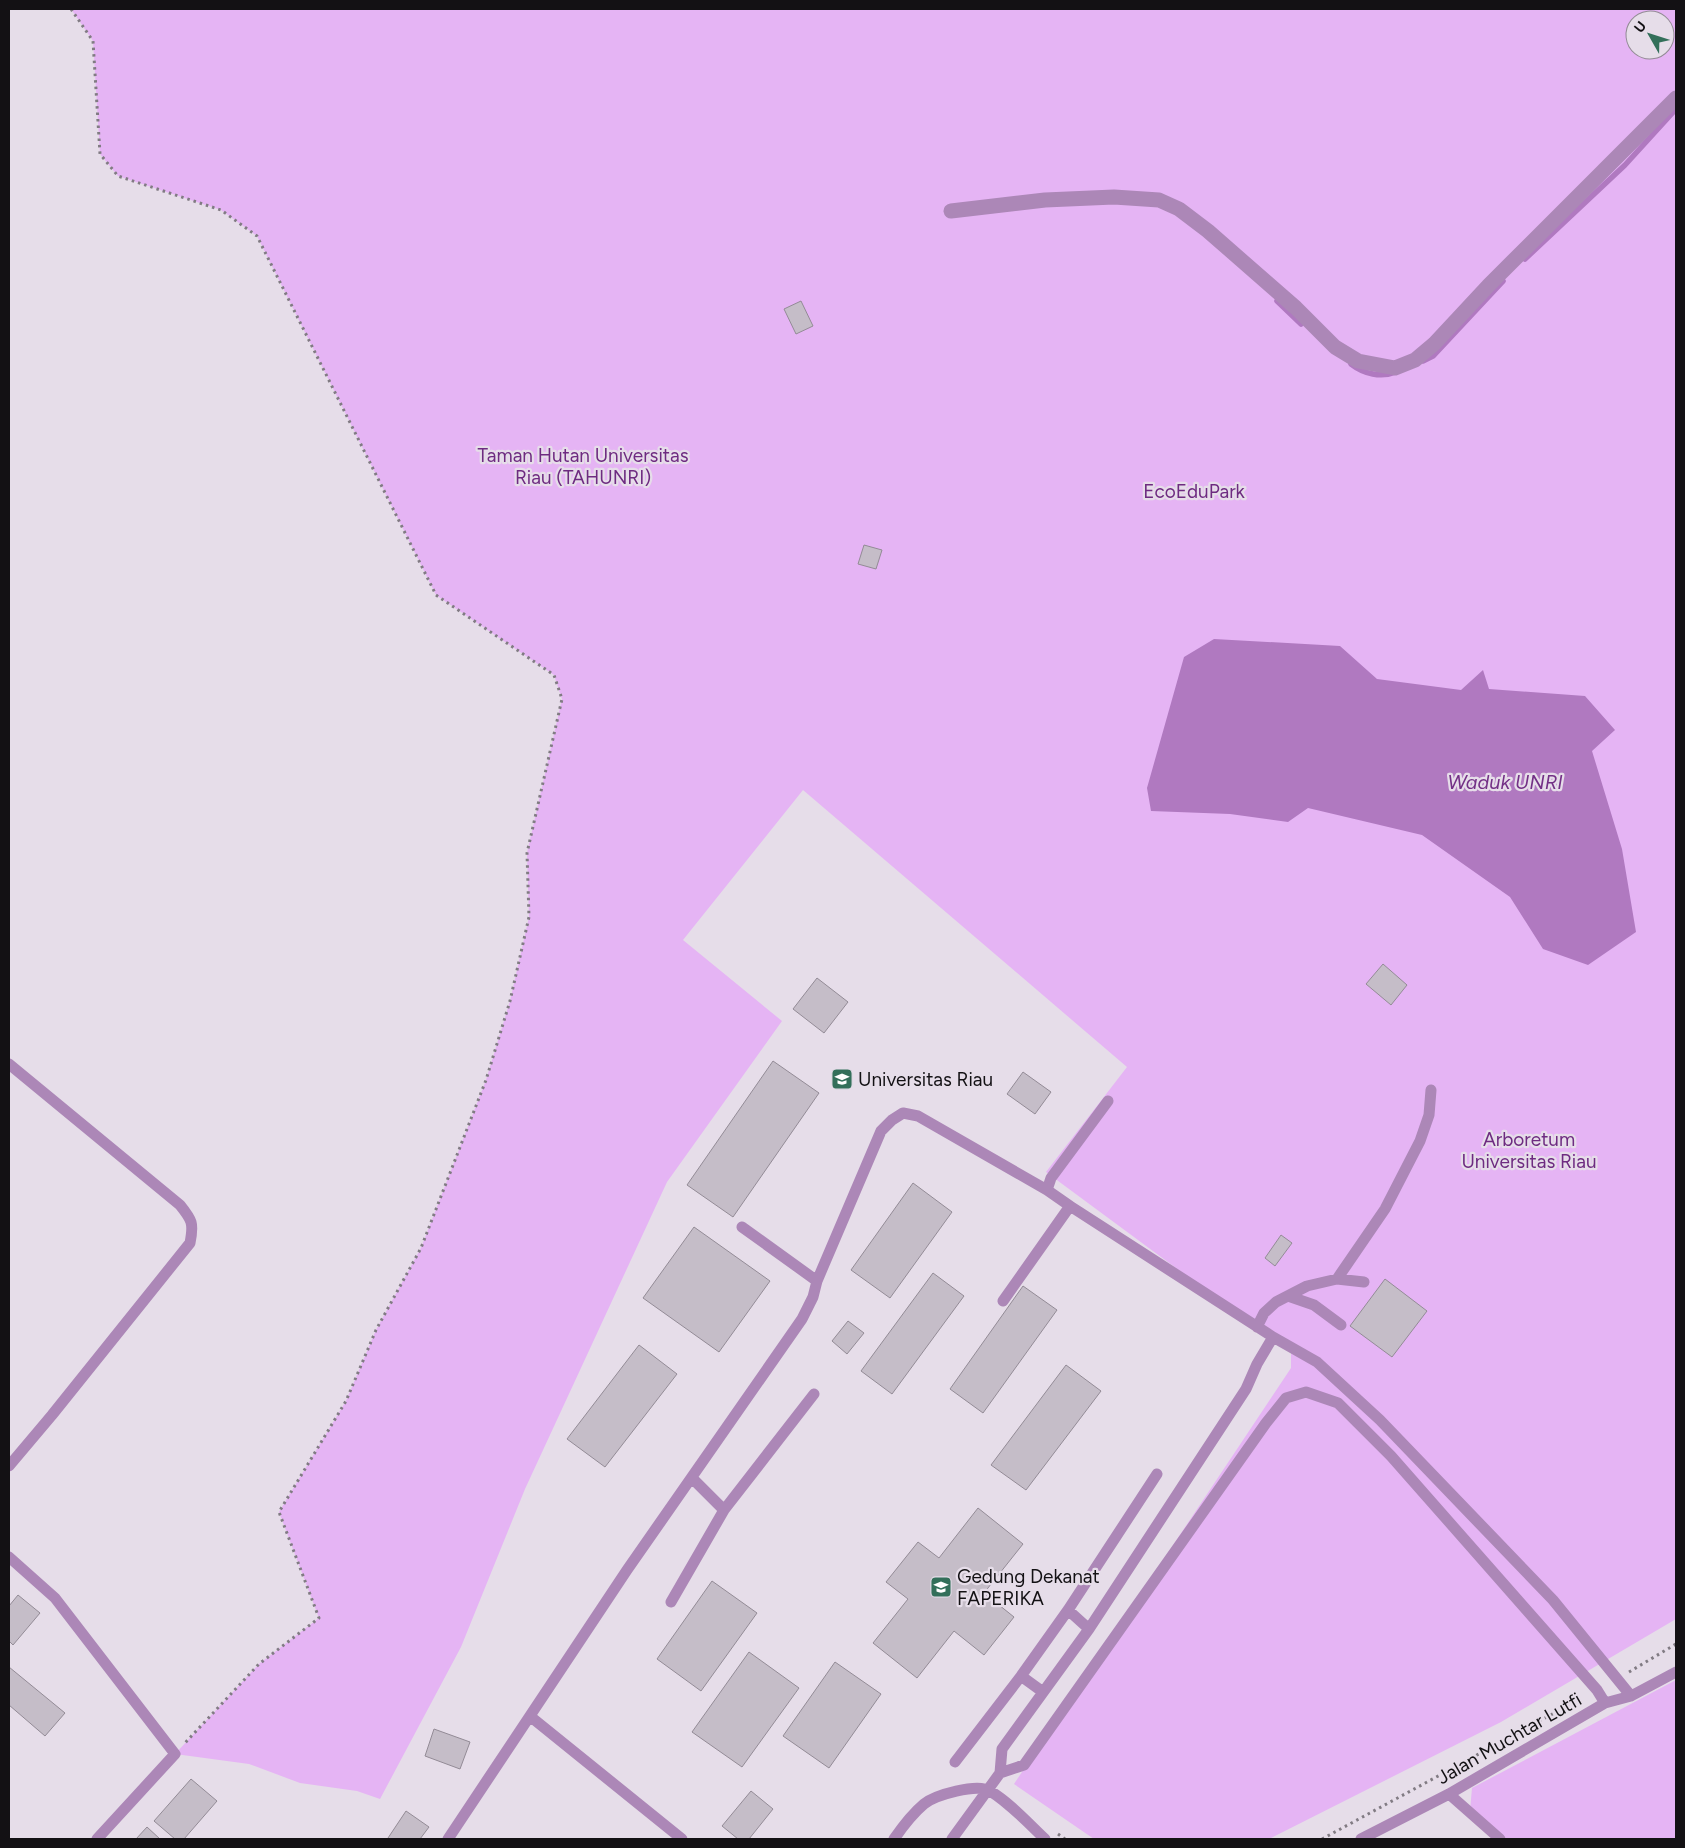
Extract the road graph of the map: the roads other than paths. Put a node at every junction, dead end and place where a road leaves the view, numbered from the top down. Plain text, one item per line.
1 (1676, 98) edge
2 (951, 211) dead end
3 (9, 1064) edge
4 (1431, 1090) dead end
5 (1108, 1100) dead end
6 (1048, 1190) junction
7 (1070, 1206) junction
8 (742, 1227) dead end
9 (1337, 1279) junction
10 (817, 1281) junction
11 (1364, 1282) dead end
12 (1288, 1296) junction
13 (1003, 1301) dead end
14 (1341, 1325) dead end
15 (1257, 1327) junction
16 (1273, 1337) junction
17 (814, 1394) dead end
18 (9, 1466) edge
19 (1157, 1474) dead end
20 (692, 1478) junction
21 (724, 1510) junction
22 (9, 1557) edge
23 (671, 1602) dead end
24 (1068, 1610) junction
25 (1089, 1629) junction
26 (1676, 1672) edge
27 (1021, 1676) junction
28 (1043, 1692) junction
29 (1631, 1696) junction
30 (1605, 1703) junction
31 (531, 1717) junction
32 (955, 1762) dead end
33 (1000, 1772) junction
34 (988, 1790) junction
35 (1449, 1794) junction
36 (96, 1839) edge
37 (448, 1839) edge
38 (682, 1839) edge
39 (894, 1839) edge
40 (952, 1839) edge
41 (1045, 1839) edge
42 (1361, 1839) edge
43 (1500, 1839) edge

1 - 2 street
3 - 18 lane
4 - 9 lane
5 - 6 lane
6 - 7 lane
6 - 10 lane
7 - 13 lane
7 - 15 lane
8 - 10 lane
9 - 11 lane
9 - 12 lane
10 - 20 lane
12 - 14 lane
12 - 15 lane
15 - 16 lane
16 - 25 lane
16 - 29 lane
17 - 21 lane
19 - 24 lane
20 - 21 lane
20 - 31 lane
21 - 23 lane
22 - 36 lane
24 - 25 lane
24 - 27 lane
25 - 28 lane
26 - 29 lane, Jalan Muchtar Lutfi
27 - 28 lane
27 - 32 lane
28 - 33 lane
29 - 30 lane, Jalan Muchtar Lutfi
30 - 33 lane
30 - 35 lane, Jalan Muchtar Lutfi
31 - 37 lane
31 - 38 lane
33 - 34 lane
34 - 39 lane
34 - 40 lane
34 - 41 lane
35 - 42 lane, Jalan Muchtar Lutfi
35 - 43 lane

